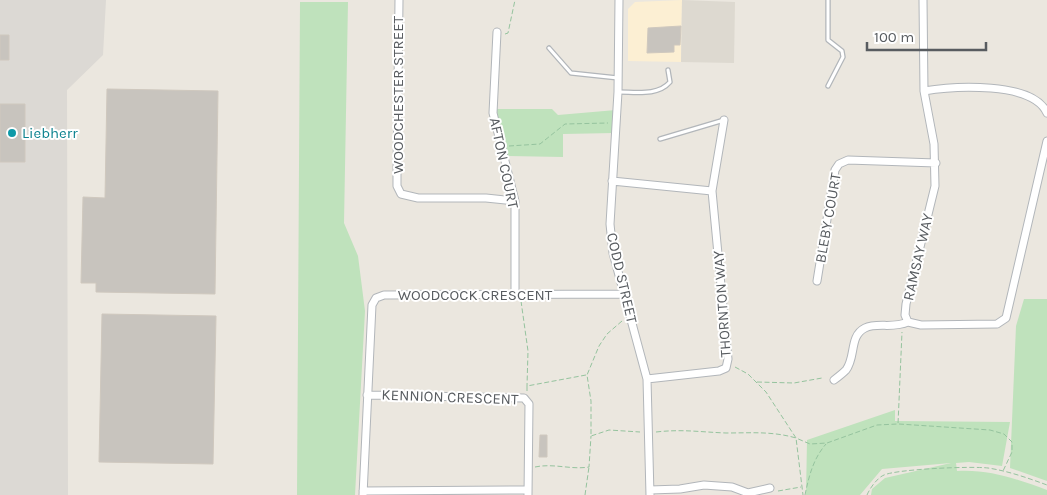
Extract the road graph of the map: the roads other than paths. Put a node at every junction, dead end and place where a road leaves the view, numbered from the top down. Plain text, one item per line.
1 (399, 0) edge
2 (619, 0) edge
3 (828, 0) edge
4 (923, 0) edge
5 (497, 35) road end
6 (549, 48) dead end
7 (668, 70) dead end
8 (618, 78) junction
9 (828, 86) dead end
10 (924, 91) junction
11 (618, 92) junction
12 (1047, 113) edge
13 (724, 120) joint
14 (660, 139) dead end
15 (1047, 141) edge
16 (936, 163) junction
17 (612, 181) junction
18 (712, 191) junction
19 (515, 201) junction
20 (817, 281) dead end
21 (624, 294) junction
22 (516, 295) junction
23 (908, 322) junction
24 (647, 379) junction
25 (834, 380) dead end
26 (367, 394) junction
27 (771, 490) road end
28 (363, 493) edge
29 (528, 493) edge
30 (650, 493) edge

1 - 19 street, WOODCHESTER STREET
2 - 8 street, CODD STREET
3 - 9 lane
4 - 10 street, RAMSAY WAY
5 - 19 street, AFTON COURT
6 - 8 lane
7 - 11 lane
8 - 11 street, CODD STREET
10 - 12 street
10 - 16 street, RAMSAY WAY
11 - 17 street, CODD STREET
13 - 14 lane
13 - 18 street, THORNTON WAY
15 - 23 street, RAMSAY WAY
16 - 20 street, BLEBY COURT
16 - 23 street, RAMSAY WAY
17 - 18 street
17 - 21 street, CODD STREET
18 - 24 street, THORNTON WAY
19 - 22 street, AFTON COURT
21 - 22 street, WOODCOCK CRESCENT
21 - 24 street, CODD STREET
22 - 26 street, WOODCOCK CRESCENT
23 - 25 street
24 - 30 street, CODD STREET
26 - 28 street, WOODCOCK CRESCENT
26 - 29 street, KENNION CRESCENT
27 - 30 street
28 - 29 street

